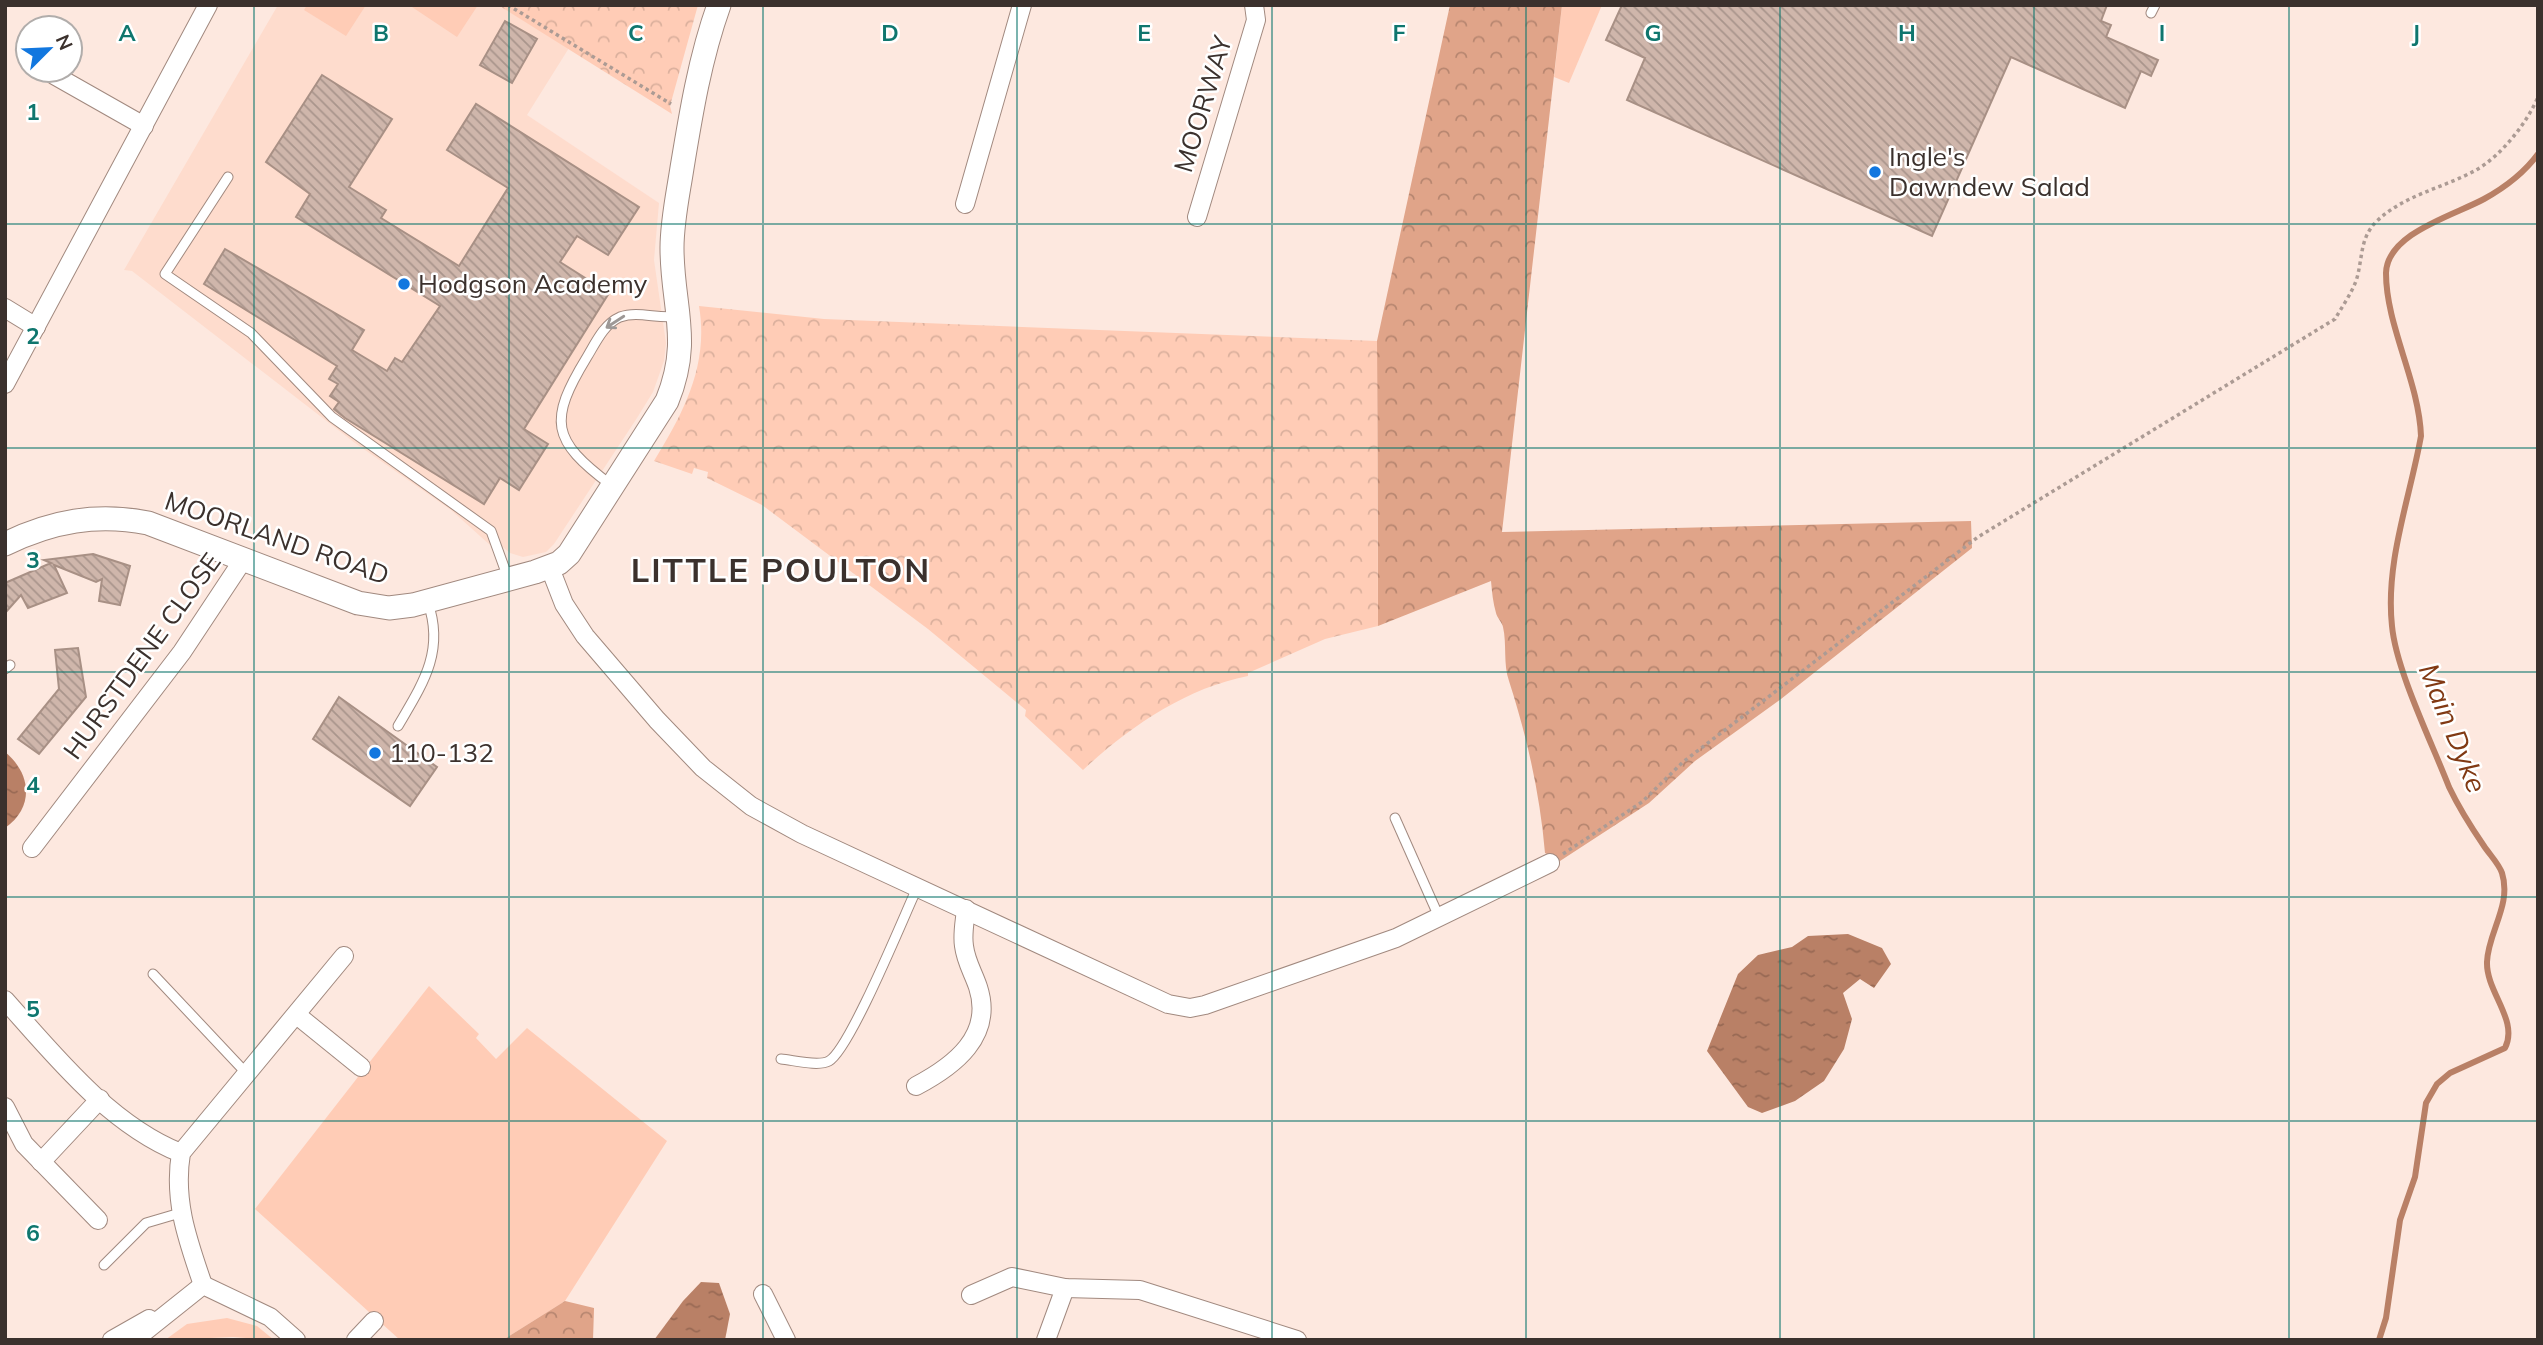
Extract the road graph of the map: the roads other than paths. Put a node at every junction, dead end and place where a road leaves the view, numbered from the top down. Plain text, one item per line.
1 (208, 5) edge
2 (719, 5) edge
3 (1022, 5) edge
4 (1254, 5) edge
5 (70, 84) edge
6 (144, 126) junction
7 (228, 177) dead end
8 (965, 204) dead end
9 (1196, 218) dead end
10 (5, 308) edge
11 (680, 316) junction
12 (36, 327) junction
13 (5, 384) edge
14 (611, 485) junction
15 (5, 544) edge
16 (243, 560) junction
17 (550, 568) junction
18 (509, 579) junction
19 (427, 601) junction
20 (398, 726) dead end
21 (1395, 818) dead end
22 (32, 848) dead end
23 (1550, 863) road end
24 (917, 888) junction
25 (966, 909) junction
26 (1439, 917) junction
27 (344, 956) dead end
28 (153, 974) dead end
29 (5, 1000) edge
30 (298, 1016) junction
31 (781, 1059) dead end
32 (361, 1067) dead end
33 (248, 1075) junction
34 (916, 1086) dead end
35 (100, 1099) junction
36 (5, 1107) edge
37 (181, 1153) junction
38 (41, 1162) junction
39 (180, 1213) junction
40 (98, 1220) dead end
41 (104, 1265) dead end
42 (203, 1285) junction
43 (1065, 1288) junction
44 (763, 1294) dead end
45 (971, 1295) dead end
46 (169, 1311) junction
47 (374, 1321) dead end
48 (113, 1340) edge
49 (134, 1340) edge
50 (150, 1340) edge
51 (296, 1340) edge
52 (356, 1340) edge
53 (786, 1340) edge
54 (1046, 1340) edge
55 (1297, 1340) edge

1 - 6 street
2 - 11 street, MOORLAND ROAD
3 - 8 street
4 - 9 street, MOORWAY
5 - 6 street
6 - 12 street
7 - 18 lane
10 - 12 street
11 - 14 street, MOORLAND ROAD
11 -> 14 lane
12 - 13 street
14 - 17 street, MOORLAND ROAD
15 - 16 street, MOORLAND ROAD
16 - 19 street, MOORLAND ROAD
16 - 22 street, HURSTDENE CLOSE
17 - 18 street, MOORLAND ROAD
17 - 24 street
18 - 19 street, MOORLAND ROAD
19 - 20 lane
21 - 26 lane
23 - 26 street
24 - 25 street
24 - 31 lane
25 - 26 street
25 - 34 street
27 - 30 street
28 - 33 lane
29 - 35 street
30 - 32 street
30 - 33 street
33 - 37 street
35 - 37 street
35 - 38 street
36 - 38 street
37 - 39 street
38 - 40 street
39 - 41 lane
39 - 42 street
42 - 46 street
42 - 51 street
43 - 45 street
43 - 54 street
43 - 55 street
44 - 53 street
46 - 48 street
46 - 49 street
46 - 50 street
47 - 52 street

